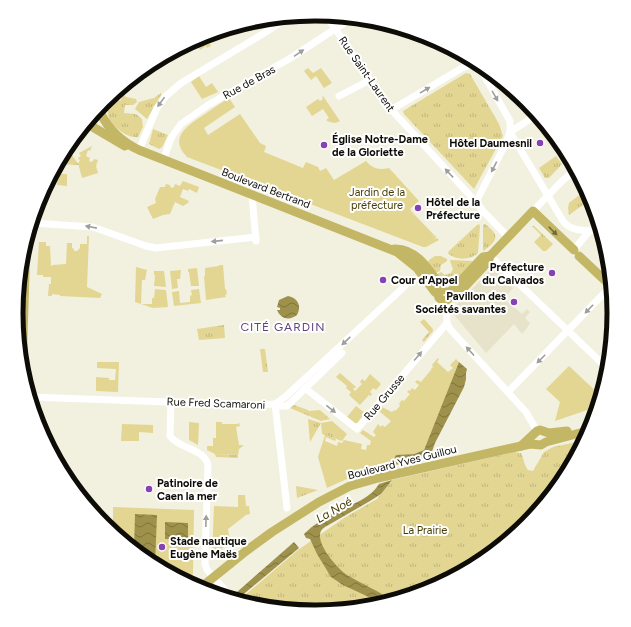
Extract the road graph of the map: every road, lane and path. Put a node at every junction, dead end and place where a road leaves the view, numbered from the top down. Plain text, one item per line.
1 (331, 22) edge
2 (344, 23) edge
3 (279, 24) edge
4 (335, 28) junction
5 (470, 65) edge
6 (482, 73) edge
7 (370, 80) junction
8 (339, 96) dead end
9 (391, 110) junction
10 (103, 114) edge
11 (532, 118) edge
12 (91, 126) edge
13 (510, 132) junction
14 (136, 149) junction
15 (163, 161) junction
16 (572, 172) edge
17 (252, 195) junction
18 (548, 197) junction
19 (476, 202) junction
20 (533, 211) junction
21 (38, 223) edge
22 (590, 230) junction
23 (596, 231) edge
24 (508, 237) junction
25 (576, 253) junction
26 (490, 256) junction
27 (606, 281) edge
28 (405, 286) dead end
29 (25, 289) edge
30 (607, 292) edge
31 (445, 295) junction
32 (23, 323) edge
33 (447, 323) junction
34 (568, 331) junction
35 (342, 353) dead end
36 (603, 364) edge
37 (305, 388) junction
38 (508, 392) junction
39 (36, 397) edge
40 (171, 401) junction
41 (275, 404) junction
42 (586, 425) edge
43 (583, 431) edge
44 (540, 435) junction
45 (520, 446) junction
46 (287, 508) dead end
47 (213, 577) junction
48 (205, 584) edge
49 (226, 592) edge

1 - 4 street, Rue Saint-Laurent
2 - 4 street, Rue de Bras
3 -> 14 street
4 - 7 street, Rue Saint-Laurent
15 -> 4 street, Rue de Bras
9 -> 5 street
6 -> 13 street
7 - 8 street
7 - 9 street, Rue Saint-Laurent
19 -> 9 street, Rue Saint-Laurent
10 - 14 main road, Boulevard Bertrand
11 - 13 street
12 - 14 main road, Boulevard Bertrand
13 - 18 street
13 -> 19 street
14 - 15 main road, Boulevard Bertrand
15 - 17 main road, Boulevard Bertrand
16 - 18 street
17 -> 21 street
17 - 31 main road, Boulevard Bertrand
18 - 20 street
18 - 22 street
19 - 24 street, Rue Saint-Laurent
20 - 24 main road
20 -> 25 main road
22 - 23 street
22 - 25 street
24 - 26 main road
25 - 27 main road
26 - 31 main road
26 - 34 street
28 -> 41 street, Rue Fred Scamaroni
29 - 32 main road
30 -> 34 street
31 - 33 street
37 -> 33 street, Rue Grusse
38 -> 33 street
34 - 36 street
34 -> 38 street
35 - 37 street
37 - 41 street
38 - 44 street
39 - 40 street, Rue Fred Scamaroni
40 - 41 street, Rue Fred Scamaroni
47 -> 40 street
41 - 46 street
42 - 44 main road
43 - 44 main road
44 - 45 main road
44 - 45 main road, Boulevard Yves Guillou
45 - 47 main road, Boulevard Yves Guillou
47 - 48 main road, Boulevard Yves Guillou
47 - 49 street

